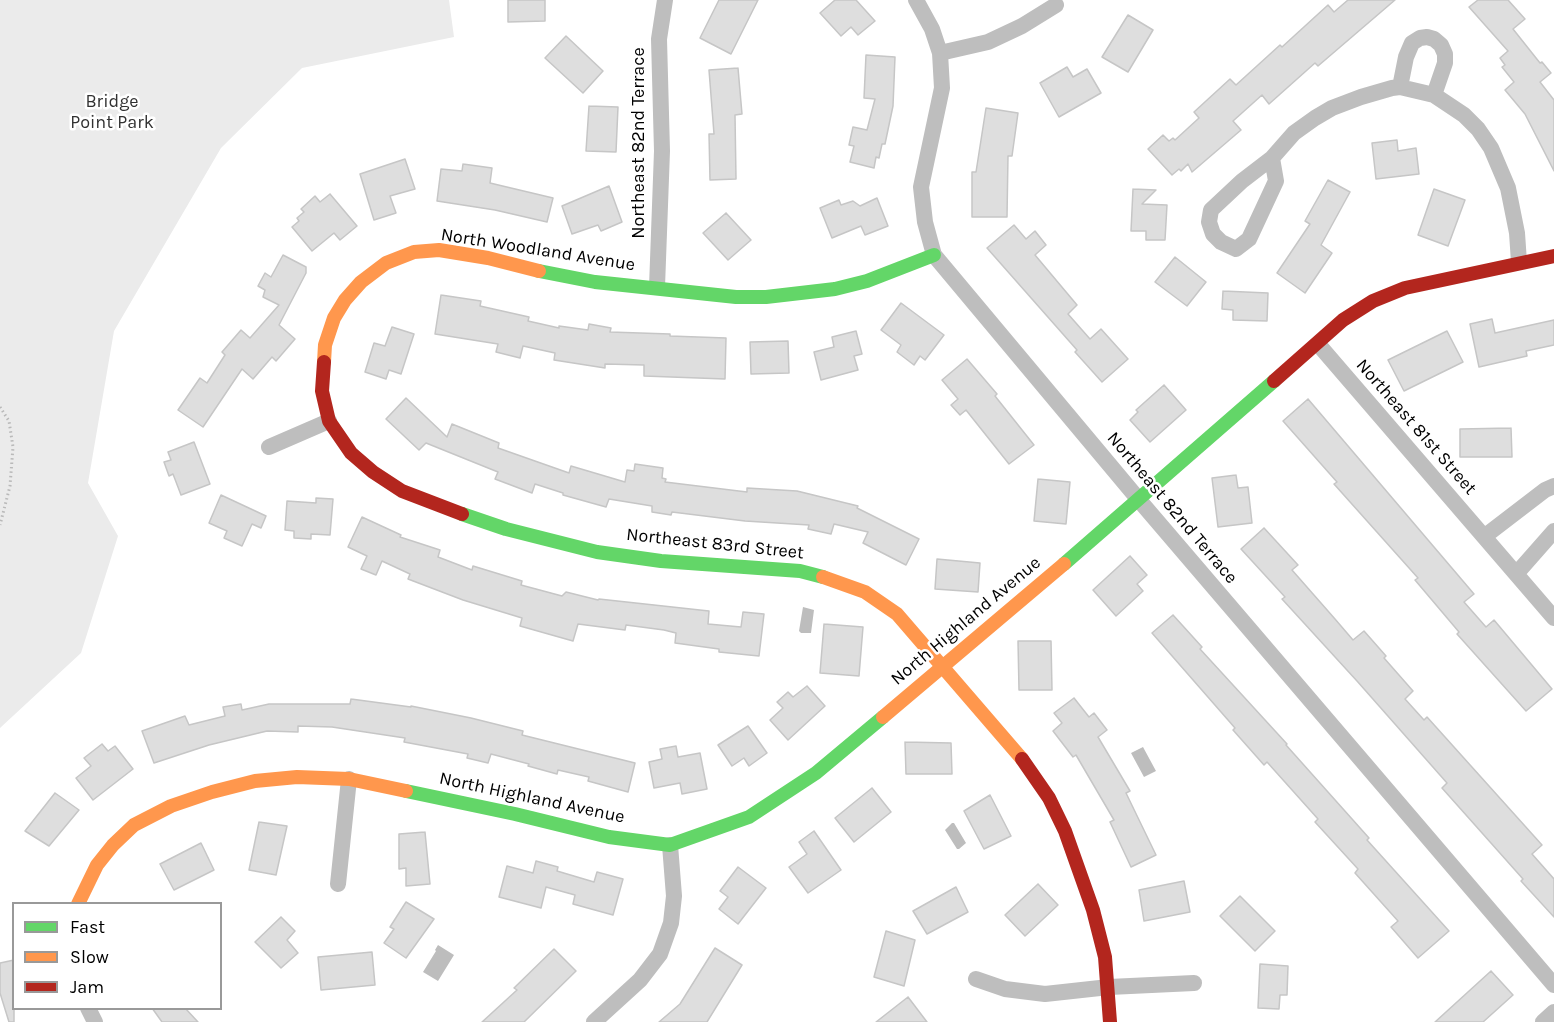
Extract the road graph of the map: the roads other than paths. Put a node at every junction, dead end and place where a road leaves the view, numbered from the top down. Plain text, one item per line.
1 (916, 0) edge
2 (662, 1) edge
3 (1056, 5) dead end
4 (940, 53) junction
5 (1400, 87) junction
6 (1434, 95) junction
7 (1272, 158) junction
8 (934, 255) junction
9 (1554, 256) edge
10 (1519, 262) junction
11 (657, 287) junction
12 (1318, 344) junction
13 (329, 422) junction
14 (269, 447) dead end
15 (1554, 486) edge
16 (1139, 500) junction
17 (1554, 531) edge
18 (1485, 536) junction
19 (1516, 573) junction
20 (1554, 618) edge
21 (943, 667) junction
22 (349, 779) junction
23 (670, 845) junction
24 (338, 884) dead end
25 (79, 902) edge
26 (976, 979) dead end
27 (1194, 983) dead end
28 (1554, 985) edge
29 (1108, 987) junction
30 (1554, 1012) edge
31 (594, 1022) edge
32 (1110, 1022) edge
33 (1543, 1022) edge

1 - 4 street, Northeast 82nd Terrace
2 - 11 street, Northeast 82nd Terrace
3 - 4 street
4 - 8 street, Northeast 82nd Terrace
5 - 6 street
5 - 6 street
5 - 7 street
6 - 10 street
7 - 7 street
8 - 11 street, North Woodland Avenue
8 - 16 street, Northeast 82nd Terrace
9 - 10 street, North Highland Avenue
10 - 12 street, North Highland Avenue
11 - 13 street, North Woodland Avenue
12 - 16 street, North Highland Avenue
12 - 18 street, Northeast 81st Street
13 - 14 street
13 - 21 street, Northeast 83rd Street
15 - 18 street
16 - 21 street, North Highland Avenue
16 - 28 street, Northeast 82nd Terrace
17 - 19 street
18 - 19 street, Northeast 81st Street
19 - 20 street, Northeast 81st Street
21 - 23 street, North Highland Avenue
21 - 29 street, Northeast 83rd Street
22 - 23 street, North Highland Avenue
22 - 24 street
22 - 25 street, North Highland Avenue
23 - 31 street
26 - 29 street
27 - 29 street
29 - 32 street, Northeast 83rd Street
30 - 33 street

